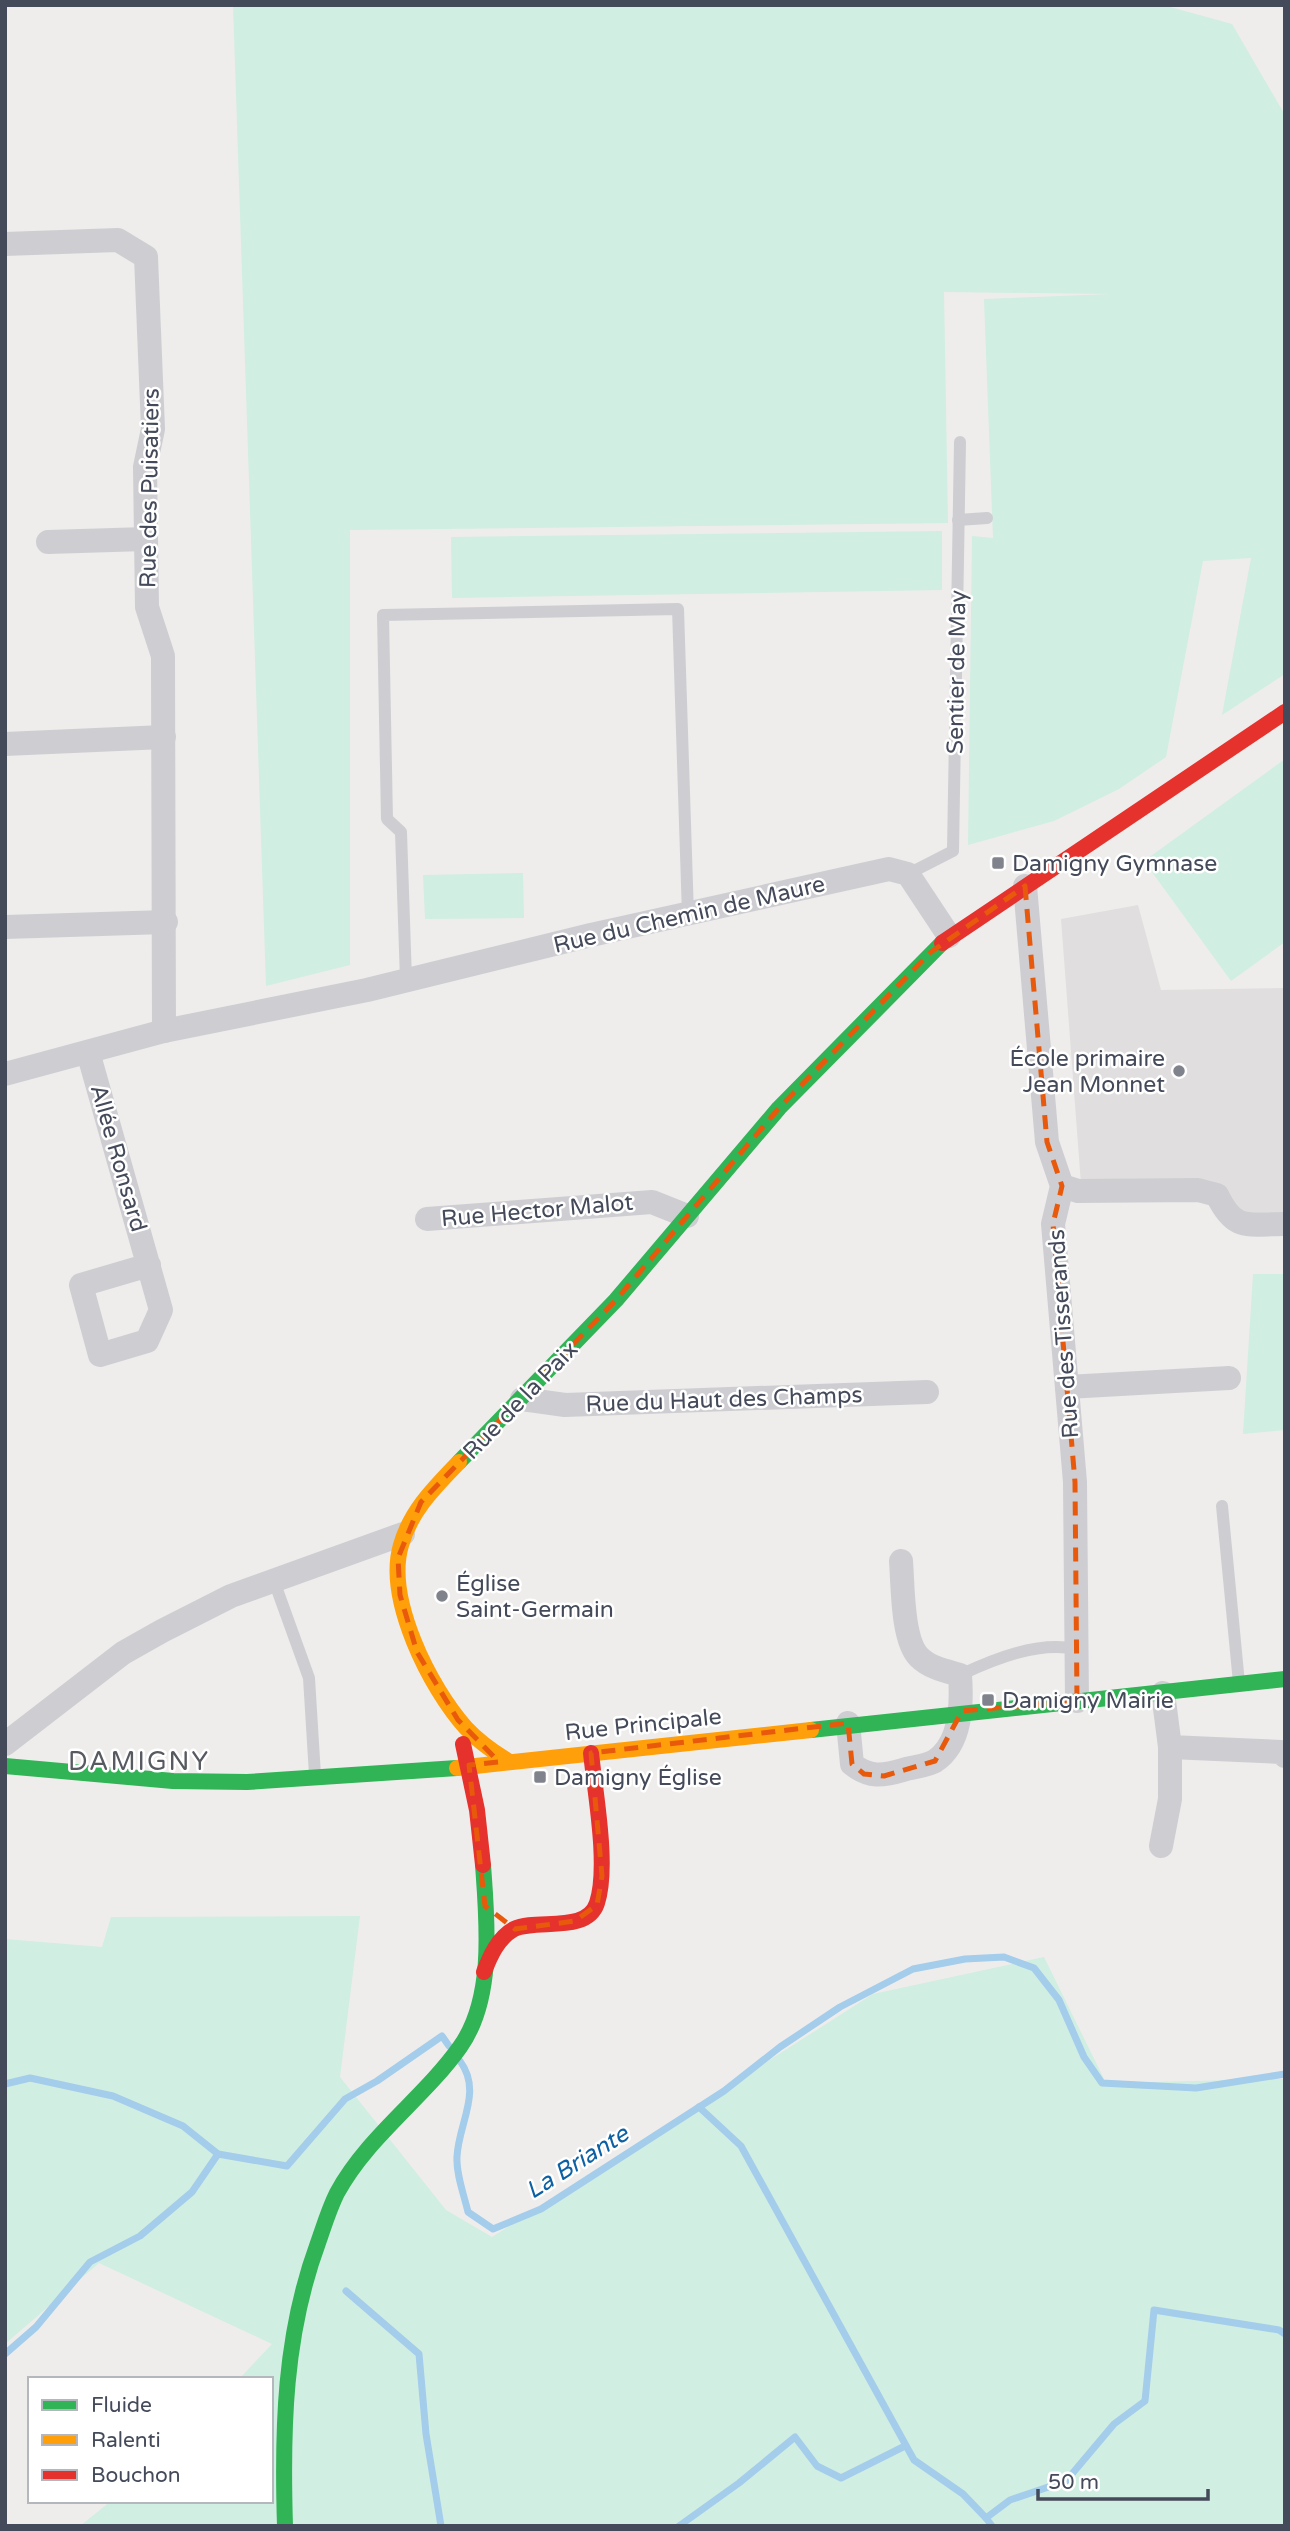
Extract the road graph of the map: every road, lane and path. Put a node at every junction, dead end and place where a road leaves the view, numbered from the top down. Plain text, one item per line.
1 (5, 244) edge
2 (960, 442) dead end
3 (987, 518) dead end
4 (958, 520) junction
5 (146, 539) junction
6 (48, 542) dead end
7 (1285, 712) edge
8 (164, 737) junction
9 (5, 744) edge
10 (908, 874) junction
11 (1025, 886) junction
12 (688, 915) junction
13 (166, 922) junction
14 (5, 927) edge
15 (949, 936) junction
16 (406, 980) junction
17 (164, 1031) junction
18 (88, 1052) junction
19 (5, 1074) edge
20 (1062, 1186) junction
21 (687, 1216) junction
22 (427, 1219) dead end
23 (1285, 1224) edge
24 (149, 1265) dead end
25 (1229, 1378) dead end
26 (1067, 1387) junction
27 (927, 1392) dead end
28 (522, 1399) junction
29 (1222, 1506) dead end
30 (403, 1534) junction
31 (901, 1561) dead end
32 (274, 1581) junction
33 (1076, 1649) junction
34 (960, 1675) junction
35 (1285, 1679) edge
36 (1240, 1685) junction
37 (1163, 1693) junction
38 (1077, 1701) junction
39 (962, 1711) junction
40 (458, 1720) junction
41 (848, 1723) junction
42 (5, 1744) edge
43 (1170, 1747) junction
44 (591, 1753) junction
45 (1285, 1756) edge
46 (508, 1761) junction
47 (469, 1765) junction
48 (5, 1766) edge
49 (315, 1778) junction
50 (1161, 1846) dead end
51 (485, 1906) junction
52 (515, 1929) junction
53 (484, 1972) junction
54 (285, 2526) edge

1 - 5 street, Rue des Puisatiers
2 - 4 lane, Sentier de May
3 - 4 lane
4 - 10 lane, Sentier de May
5 - 6 street
5 - 8 street, Rue des Puisatiers
7 - 11 street
8 - 9 street
8 - 13 street, Rue des Puisatiers
10 - 12 street, Rue du Chemin de Maure
10 - 15 street
11 - 15 street
11 - 20 street
12 - 16 street, Rue du Chemin de Maure
12 - 16 lane
13 - 14 street
13 - 17 street, Rue des Puisatiers
15 - 21 street, Rue de la Paix
16 - 17 street, Rue du Chemin de Maure
17 - 18 street, Rue du Chemin de Maure
18 - 19 street, Rue du Chemin de Maure
18 - 24 street, Allée Ronsard
20 - 23 street
20 - 26 street, Rue des Tisserands
21 - 22 street, Rue Hector Malot
21 - 28 street, Rue de la Paix
25 - 26 street
26 - 33 street, Rue des Tisserands
27 - 28 street, Rue du Haut des Champs
28 - 30 street, Rue de la Paix
29 - 36 lane
30 - 32 street
30 - 40 street
31 - 34 street
32 - 42 street
32 - 49 lane
33 - 34 lane
33 - 38 street, Rue des Tisserands
34 - 39 street
35 - 36 street, Rue Principale
36 - 37 street, Rue Principale
37 - 38 street, Rue Principale
37 - 43 street
38 - 39 street, Rue Principale
39 - 41 street, Rue Principale
39 - 41 street
40 - 46 street
40 - 47 street
41 - 44 street, Rue Principale
43 - 45 street
43 - 50 street
44 - 46 street, Rue Principale
44 - 52 street
46 - 47 street, Rue Principale
47 - 49 street, Rue Principale
47 - 51 street
48 - 49 street, Rue Principale
51 - 52 street
51 - 53 street
52 - 53 street
53 - 54 street

